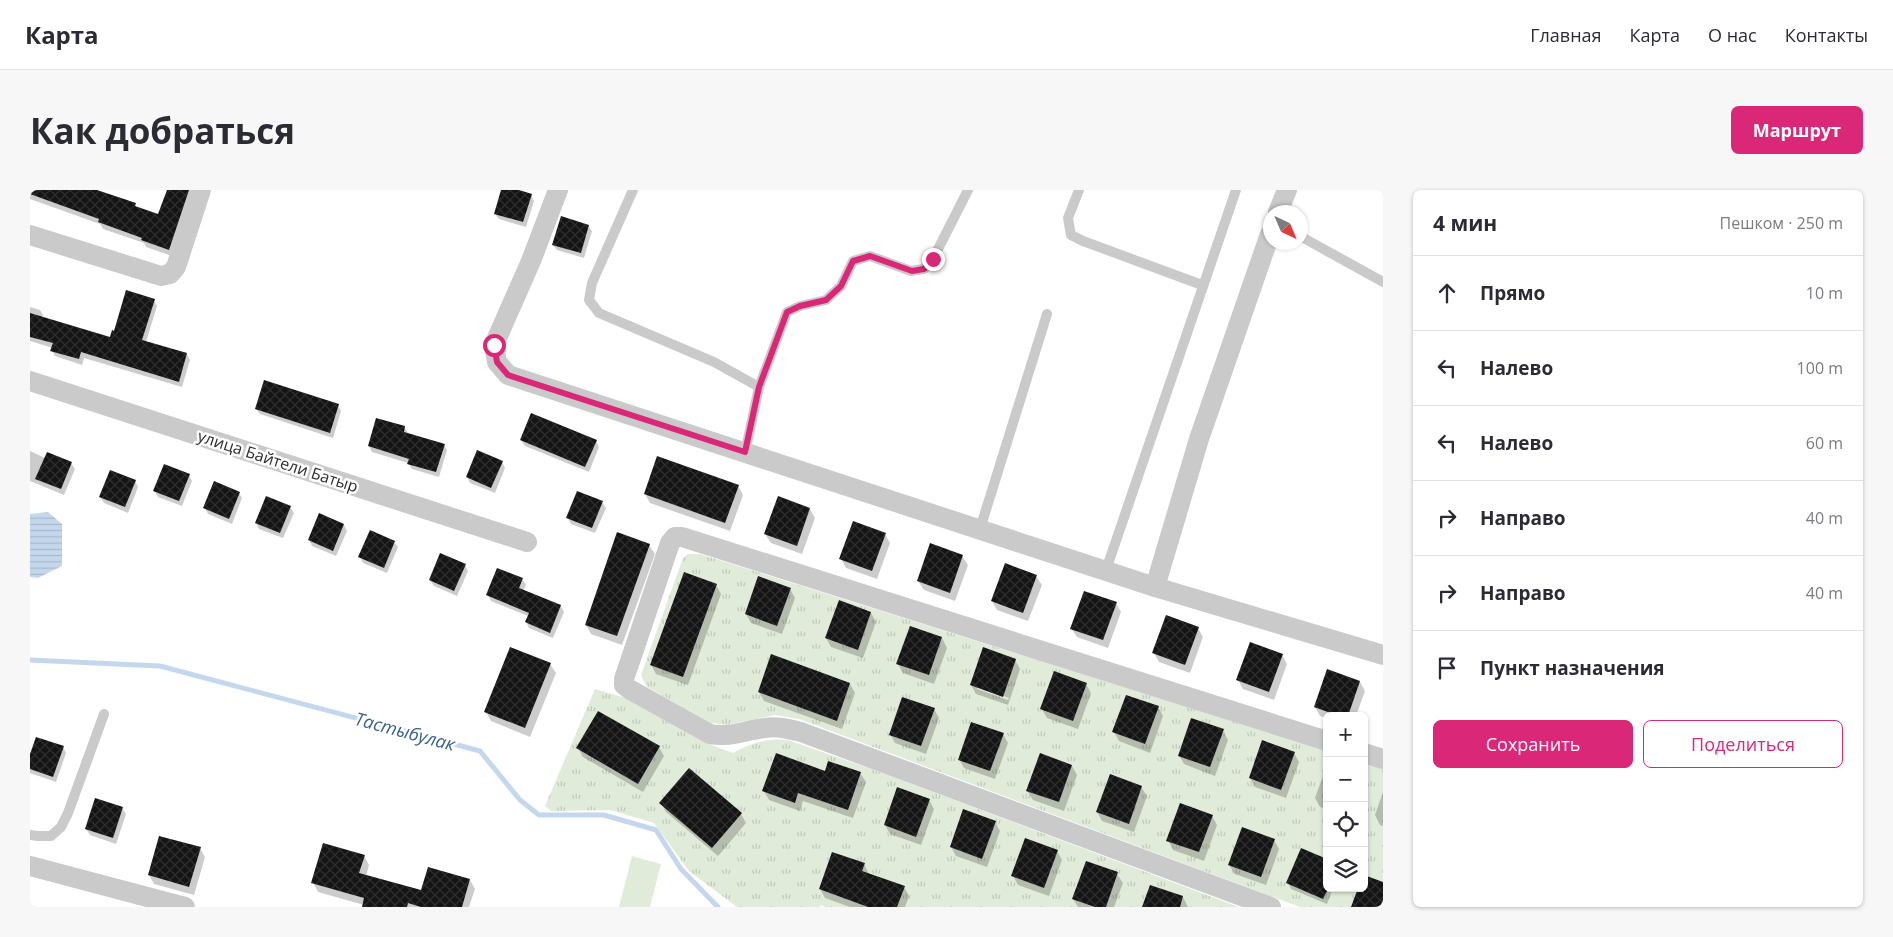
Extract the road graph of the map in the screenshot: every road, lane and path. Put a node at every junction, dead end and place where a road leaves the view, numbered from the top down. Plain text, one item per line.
1 (201, 190) edge
2 (558, 190) edge
3 (633, 190) edge
4 (968, 190) edge
5 (1079, 190) edge
6 (1236, 190) edge
7 (1287, 190) edge
8 (1281, 205) edge
9 (30, 234) edge
10 (1308, 240) edge
11 (1264, 250) edge
12 (1383, 282) edge
13 (1202, 285) junction
14 (1047, 314) dead end
15 (30, 381) edge
16 (759, 387) junction
17 (745, 452) junction
18 (980, 529) junction
19 (527, 542) dead end
20 (1106, 570) junction
21 (1155, 587) junction
22 (1383, 655) edge
23 (104, 714) dead end
24 (1323, 740) edge
25 (1368, 754) edge
26 (1383, 758) edge
27 (30, 835) edge
28 (30, 866) edge
29 (185, 907) edge
30 (1271, 907) edge

1 - 9 street
2 - 17 street
3 - 16 lane
4 - 16 lane
5 - 13 lane
6 - 13 lane
7 - 8 street
10 - 12 lane
11 - 21 street
13 - 20 lane
14 - 18 lane
15 - 19 street, улица Байтели Батыр
16 - 17 lane
17 - 18 street
18 - 20 street
20 - 21 street
21 - 22 street
23 - 27 lane
24 - 30 street
25 - 26 street
28 - 29 street

